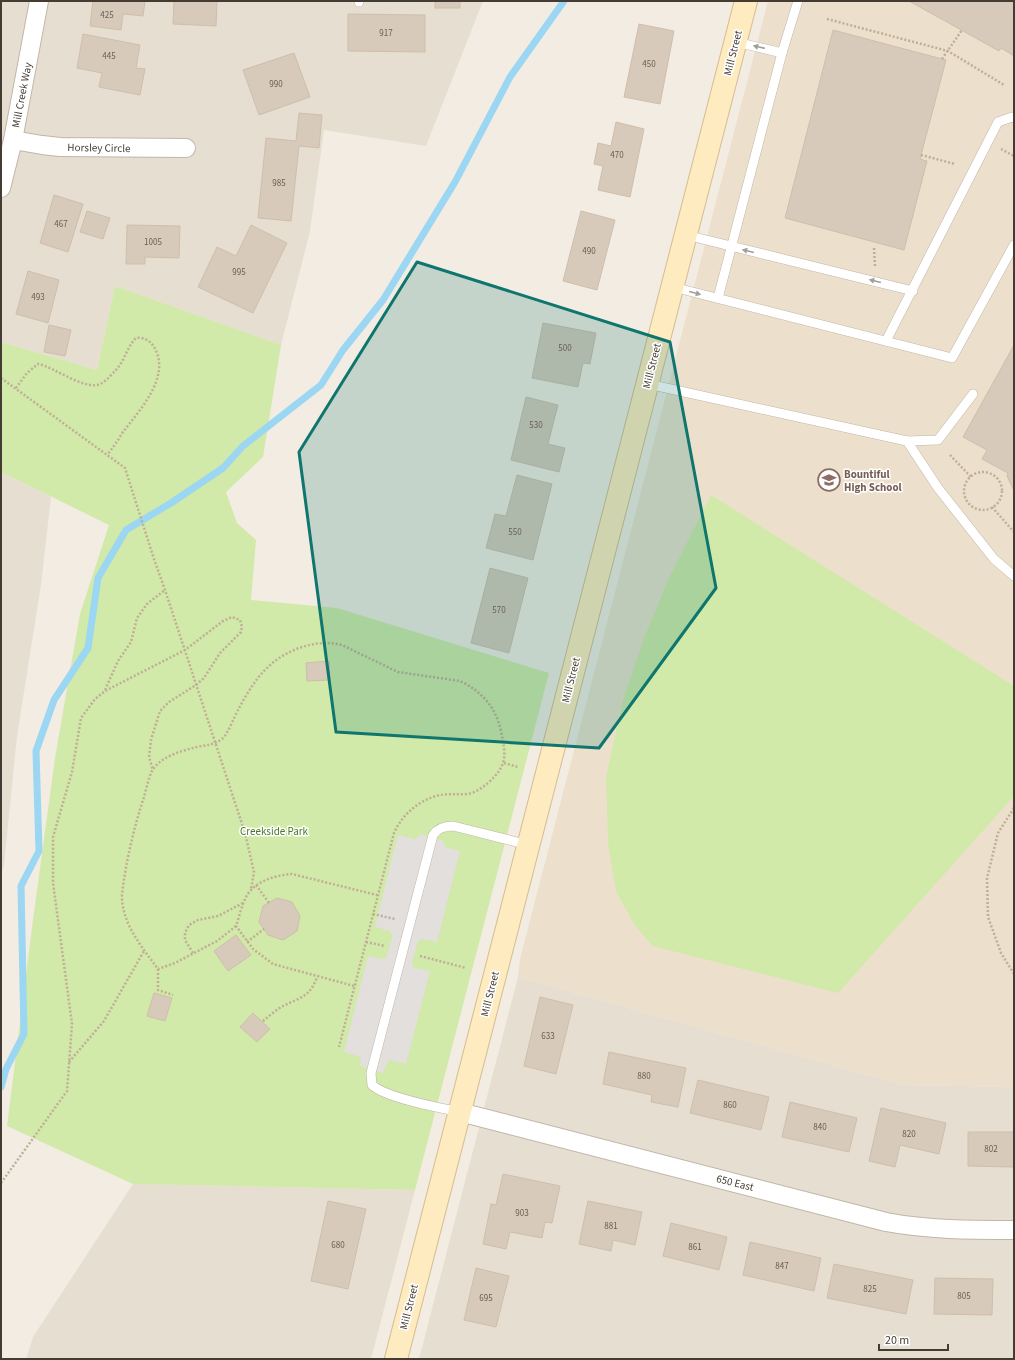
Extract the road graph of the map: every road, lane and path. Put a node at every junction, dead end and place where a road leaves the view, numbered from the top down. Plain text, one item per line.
1 (39, 1) edge
2 (746, 1) edge
3 (798, 1) edge
4 (827, 19) dead end
5 (962, 30) dead end
6 (736, 42) junction
7 (948, 52) junction
8 (782, 53) junction
9 (942, 59) dead end
10 (1004, 85) dead end
11 (1014, 118) edge
12 (13, 140) junction
13 (186, 148) dead end
14 (921, 155) dead end
15 (955, 164) dead end
16 (1, 188) edge
17 (686, 235) junction
18 (1014, 245) edge
19 (732, 247) junction
20 (673, 287) junction
21 (913, 290) junction
22 (718, 298) junction
23 (886, 341) junction
24 (1, 378) edge
25 (648, 384) junction
26 (16, 388) junction
27 (973, 394) dead end
28 (907, 441) junction
29 (107, 455) junction
30 (950, 455) dead end
31 (971, 477) junction
32 (992, 507) junction
33 (1014, 532) edge
34 (1014, 576) edge
35 (165, 590) junction
36 (185, 650) junction
37 (196, 685) junction
38 (104, 691) junction
39 (214, 744) junction
40 (504, 763) junction
41 (518, 767) dead end
42 (153, 770) junction
43 (1014, 808) edge
44 (529, 846) junction
45 (256, 885) junction
46 (251, 889) junction
47 (377, 895) junction
48 (244, 902) junction
49 (269, 903) dead end
50 (373, 914) junction
51 (410, 923) junction
52 (236, 926) junction
53 (264, 929) dead end
54 (247, 942) junction
55 (366, 942) junction
56 (385, 946) dead end
57 (144, 951) junction
58 (193, 953) junction
59 (420, 956) dead end
60 (466, 968) dead end
61 (158, 969) junction
62 (1014, 974) edge
63 (317, 976) junction
64 (354, 986) junction
65 (173, 995) dead end
66 (263, 1021) dead end
67 (339, 1047) dead end
68 (69, 1063) junction
69 (460, 1112) junction
70 (1, 1183) edge
71 (1014, 1230) edge
72 (396, 1359) edge

1 - 12 street, Mill Creek Way
2 - 6 street, Mill Street
3 - 8 lane
4 - 7 path
5 - 7 path
8 -> 6 lane
6 - 17 street, Mill Street
7 - 9 path
7 - 10 path
8 - 19 lane
11 - 21 lane
12 - 13 street, Horsley Circle
12 - 16 street, Mill Creek Way
14 - 15 path
17 - 19 lane
17 - 20 street, Mill Street
18 - 23 lane
21 -> 19 lane
19 - 22 lane
20 -> 22 lane
20 - 25 street, Mill Street
21 - 23 lane
22 - 23 lane
24 - 26 path
25 - 28 lane
25 - 44 street, Mill Street
26 - 29 path
26 - 29 path
27 - 28 lane
28 - 34 lane
29 - 35 path
30 - 31 path
31 - 32 path
31 - 32 path
32 - 33 path
35 - 36 path
35 - 38 path
36 - 37 path
36 - 37 path
36 - 38 path
37 - 39 path
37 - 42 path
38 - 68 path
39 - 40 path
39 - 42 path
39 - 46 path
40 - 41 path
40 - 47 path
42 - 57 path
43 - 62 path
44 - 51 lane
44 - 69 street, Mill Street
45 - 46 path
45 - 47 path
45 - 49 path
46 - 48 path
47 - 50 path
48 - 52 path
48 - 58 path
50 - 51 path
50 - 55 path
51 - 69 lane
52 - 54 path
52 - 58 path
53 - 54 path
54 - 63 path
55 - 56 path
55 - 64 path
57 - 61 path
57 - 68 path
58 - 61 path
59 - 60 path
61 - 65 path
63 - 64 path
63 - 66 path
64 - 67 path
68 - 70 path
69 - 71 street, 650 East
69 - 72 street, Mill Street

